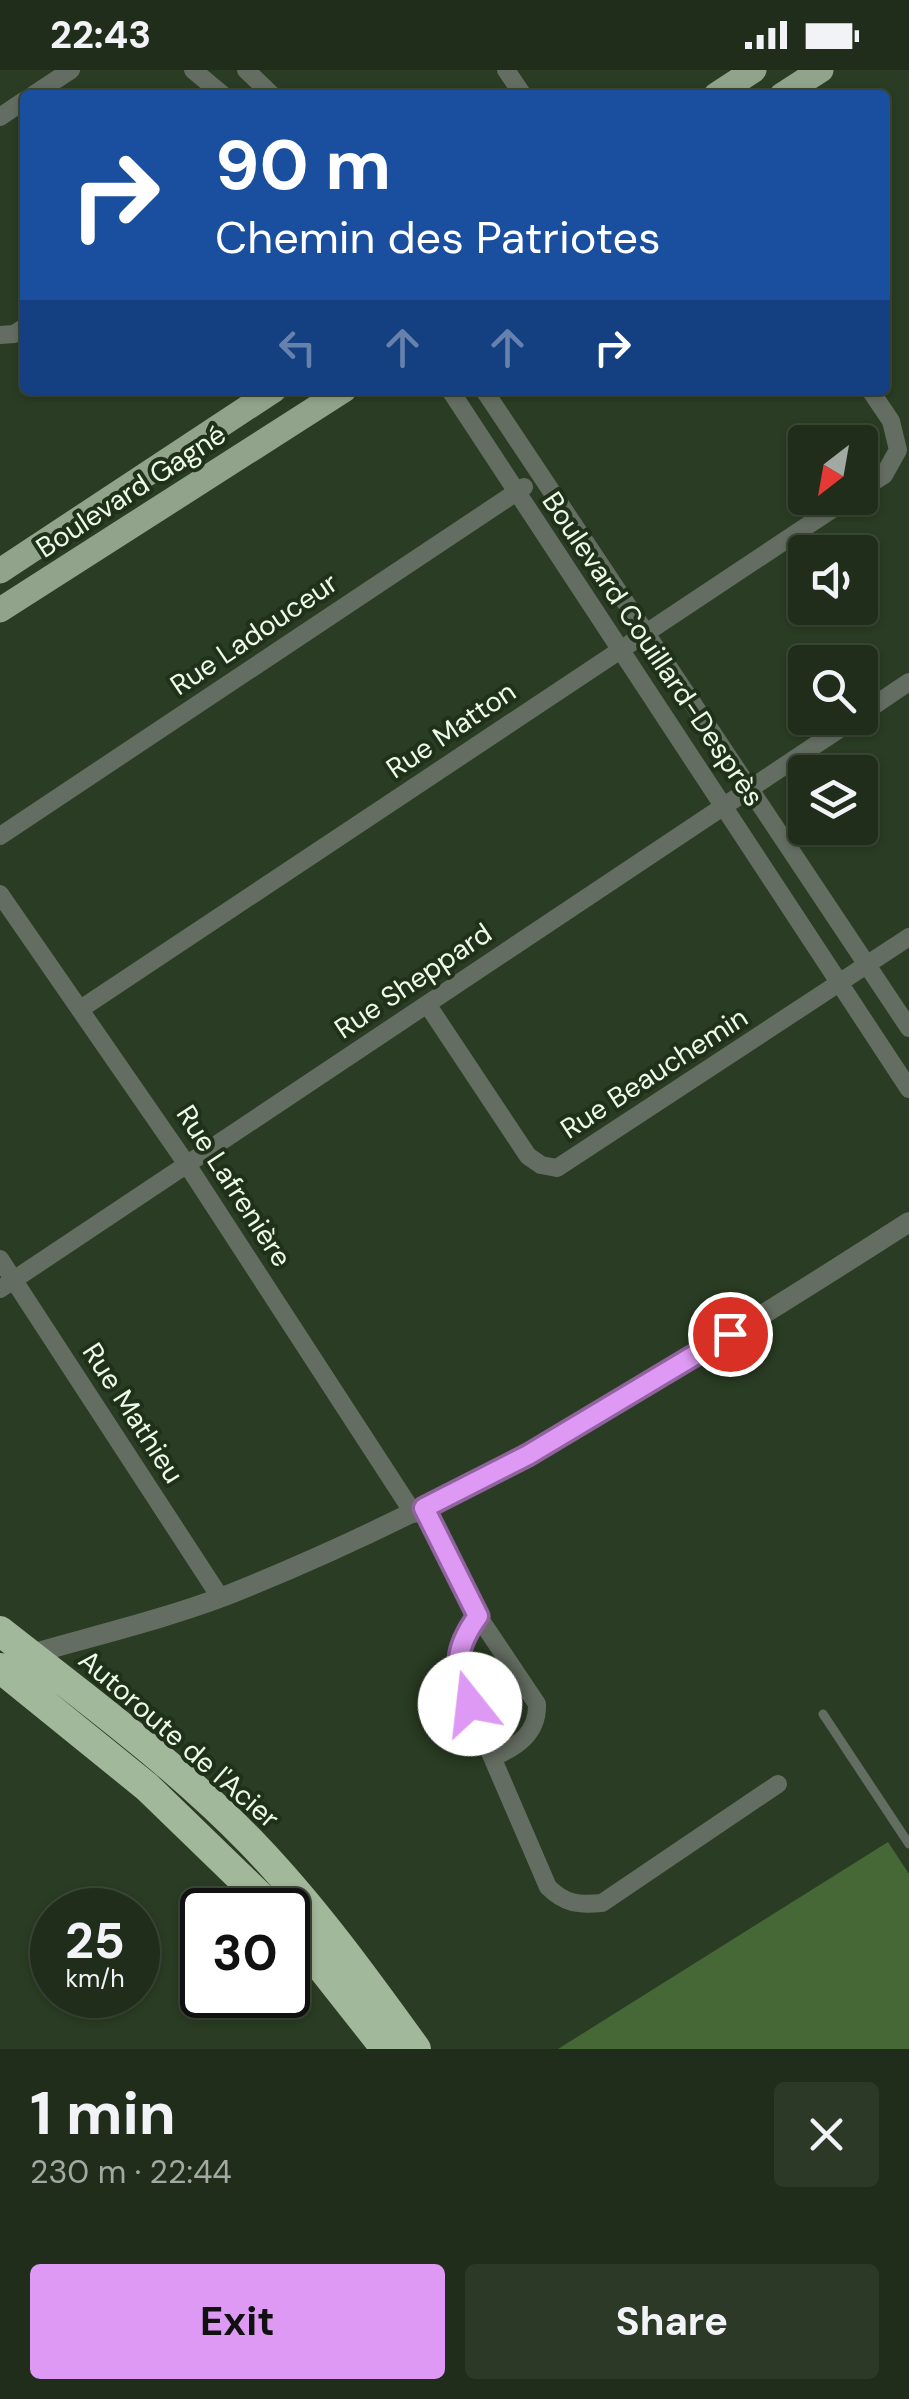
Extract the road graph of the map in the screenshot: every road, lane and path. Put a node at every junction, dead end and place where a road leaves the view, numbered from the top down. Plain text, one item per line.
1 (71, 70) edge
2 (193, 70) edge
3 (246, 70) edge
4 (754, 70) edge
5 (821, 70) edge
6 (41, 90) edge
7 (216, 90) edge
8 (267, 90) edge
9 (724, 90) edge
10 (790, 90) edge
11 (266, 395) edge
12 (336, 395) edge
13 (453, 395) edge
14 (487, 395) edge
15 (873, 395) edge
16 (538, 478) junction
17 (878, 478) edge
18 (516, 494) junction
19 (824, 515) edge
20 (0, 571) edge
21 (0, 610) edge
22 (645, 634) junction
23 (622, 649) junction
24 (909, 682) edge
25 (878, 703) edge
26 (830, 735) edge
27 (752, 789) junction
28 (724, 806) junction
29 (0, 836) edge
30 (0, 894) edge
31 (909, 937) edge
32 (868, 965) junction
33 (841, 982) junction
34 (427, 1004) junction
35 (82, 1008) junction
36 (909, 1028) edge
37 (909, 1089) edge
38 (188, 1166) junction
39 (909, 1222) edge
40 (0, 1259) edge
41 (7, 1284) edge
42 (419, 1511) junction
43 (220, 1597) junction
44 (478, 1616) junction
45 (0, 1631) edge
46 (0, 1666) edge
47 (823, 1714) dead end
48 (494, 1757) junction
49 (778, 1784) dead end
50 (909, 1844) edge
51 (252, 1888) edge
52 (310, 1953) edge
53 (386, 2049) edge
54 (416, 2049) edge

1 - 6 street
2 - 7 street
3 - 8 street
4 - 9 main road
5 - 10 main road
11 - 20 main road, Boulevard Gagné
12 - 21 main road, Boulevard Gagné
13 - 18 street, Boulevard Couillard-Desprès
14 - 16 street, Boulevard Couillard-Desprès
15 - 17 street
16 - 18 street, Rue Ladouceur
16 - 22 street, Boulevard Couillard-Desprès
18 - 23 street, Boulevard Couillard-Desprès
18 - 29 street, Rue Ladouceur
19 - 22 street, Rue Matton
22 - 23 street, Rue Matton
22 - 27 street, Boulevard Couillard-Desprès
23 - 28 street, Boulevard Couillard-Desprès
23 - 35 street, Rue Matton
24 - 25 street, Rue Sheppard
26 - 27 street, Rue Sheppard
27 - 28 street, Rue Sheppard
27 - 32 street, Boulevard Couillard-Desprès
28 - 33 street, Boulevard Couillard-Desprès
28 - 34 street, Rue Sheppard
30 - 35 street, Rue Lafrenière
31 - 32 street, Rue Beauchemin
32 - 33 street, Rue Beauchemin
32 - 36 street, Boulevard Couillard-Desprès
33 - 34 street, Rue Beauchemin
33 - 37 street, Boulevard Couillard-Desprès
34 - 38 street, Rue Sheppard
35 - 38 street, Rue Lafrenière
38 - 41 street, Rue Sheppard
38 - 42 street, Rue Lafrenière
39 - 42 street
40 - 41 street, Rue Mathieu
41 - 43 street, Rue Mathieu
42 - 43 street
42 - 44 street, Rue Lafrenière
43 - 46 street
44 - 48 street
44 - 48 street, Rue Lafrenière
45 - 54 highway, Autoroute de l'Acier
46 - 51 highway, Autoroute de l'Acier
47 - 50 lane
48 - 49 street
52 - 53 highway

